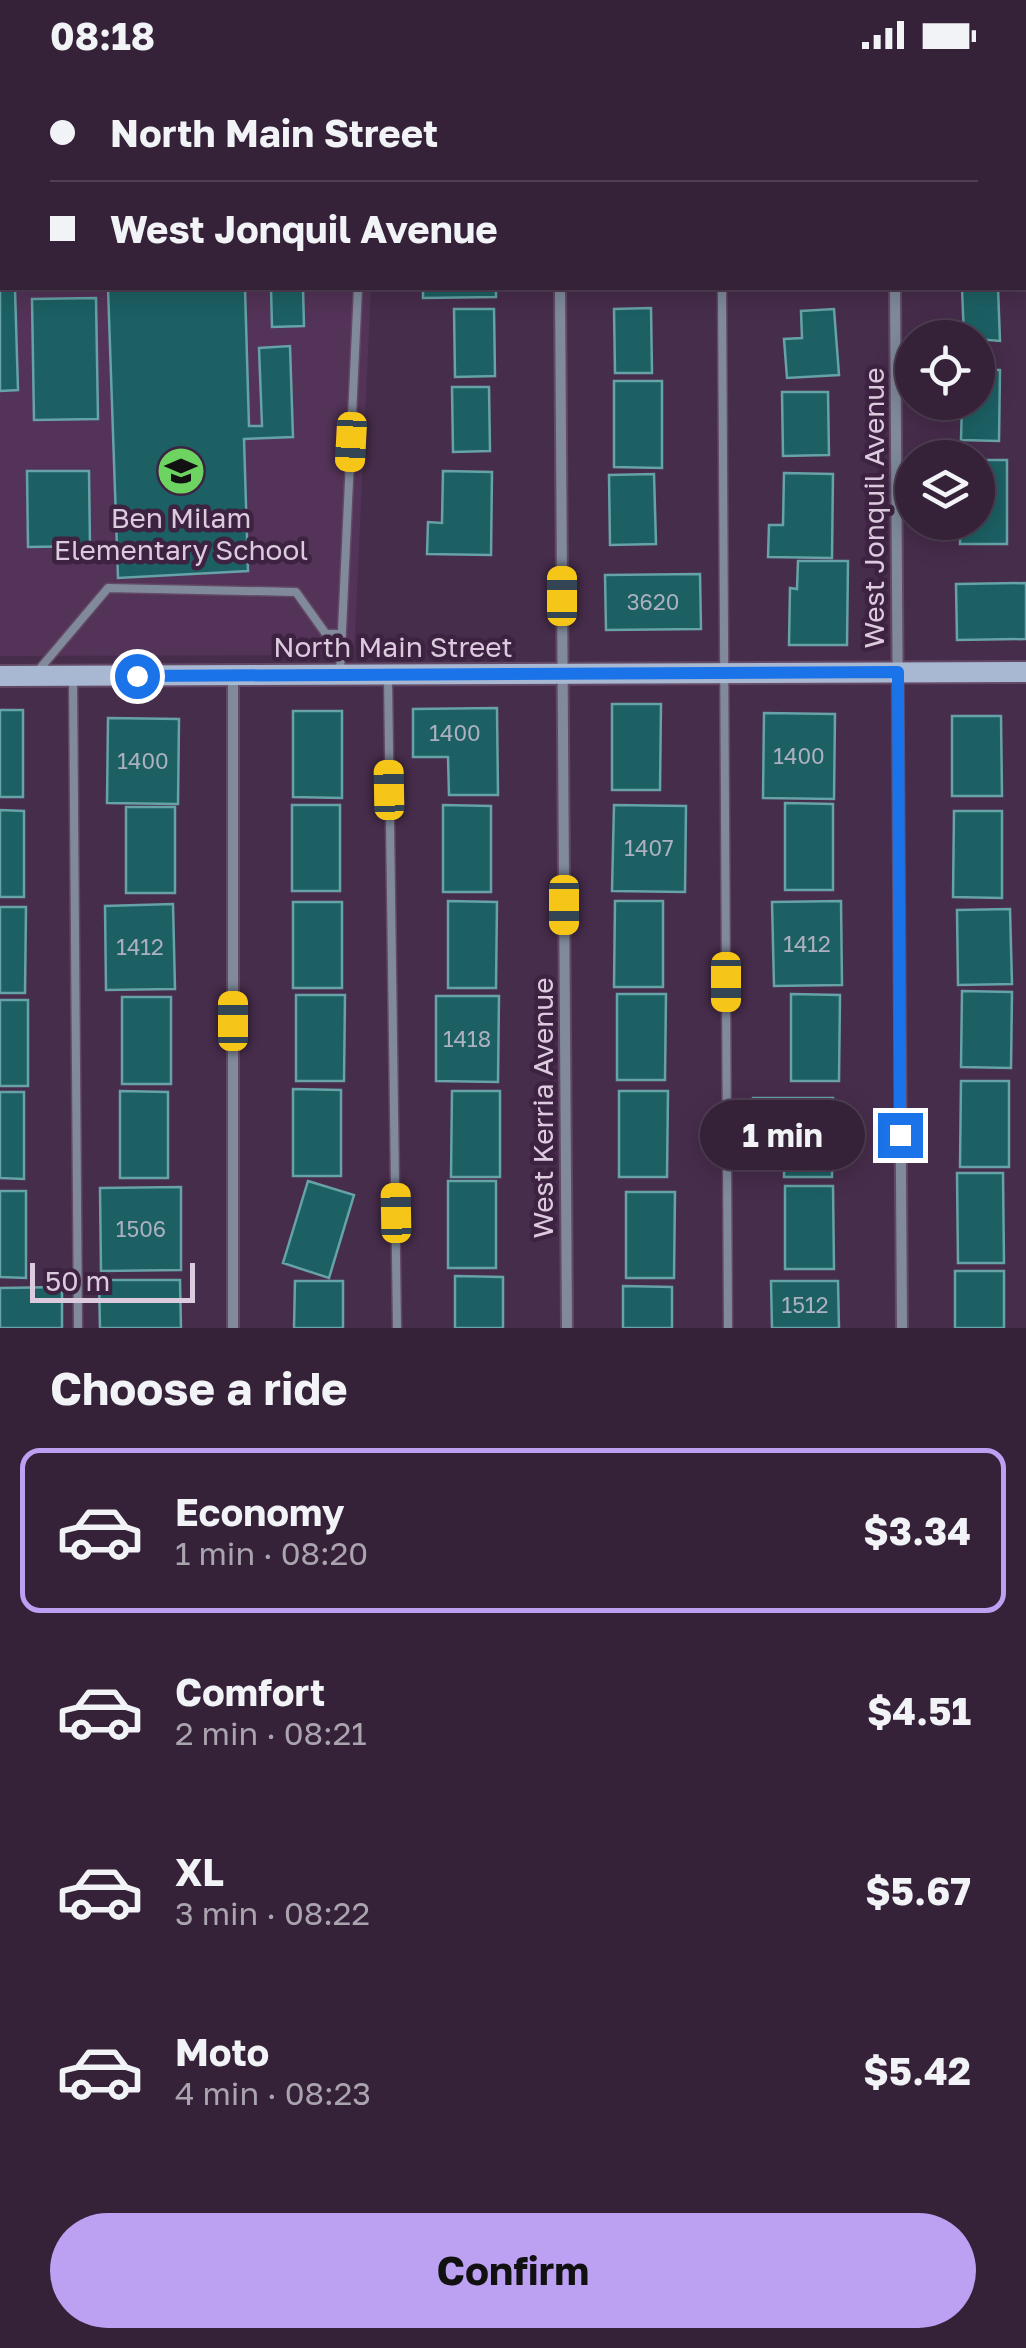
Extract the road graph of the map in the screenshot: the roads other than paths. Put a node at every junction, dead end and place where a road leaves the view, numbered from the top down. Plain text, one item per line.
1 (358, 290) edge
2 (560, 290) edge
3 (722, 290) edge
4 (894, 290) edge
5 (342, 634) junction
6 (898, 672) junction
7 (1026, 672) edge
8 (563, 674) junction
9 (724, 674) junction
10 (340, 675) junction
11 (388, 675) junction
12 (0, 676) edge
13 (34, 676) junction
14 (72, 676) junction
15 (234, 676) junction
16 (78, 1328) edge
17 (233, 1328) edge
18 (397, 1328) edge
19 (567, 1328) edge
20 (728, 1328) edge
21 (902, 1328) edge

1 - 5 lane
2 - 8 street, West Kerria Avenue
3 - 9 lane
4 - 6 street, West Jonquil Avenue
5 - 10 lane
5 - 13 lane
6 - 7 street, North Main Street
6 - 9 street, North Main Street
6 - 21 street, West Jonquil Avenue
8 - 9 street, North Main Street
8 - 11 street, North Main Street
8 - 19 street, West Kerria Avenue
9 - 20 lane
10 - 11 street, North Main Street
10 - 15 street, North Main Street
11 - 18 lane
12 - 13 street, North Main Street
13 - 14 street, North Main Street
14 - 15 street, North Main Street
14 - 16 lane
15 - 17 street

